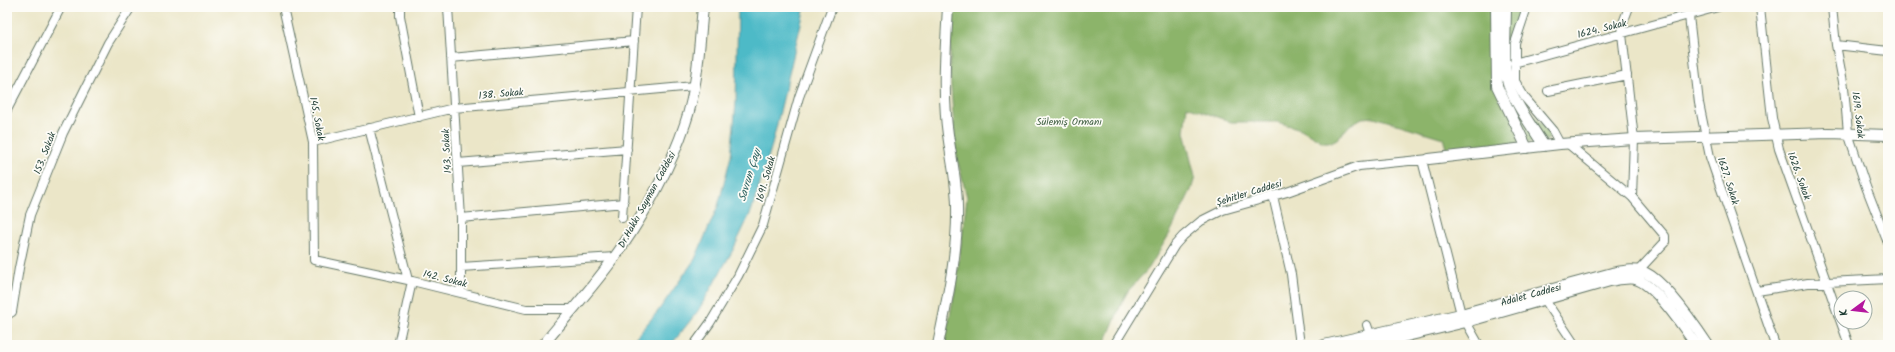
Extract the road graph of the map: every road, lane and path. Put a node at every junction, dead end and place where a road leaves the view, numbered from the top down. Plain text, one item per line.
1 (61, 7) edge
2 (131, 7) edge
3 (283, 7) edge
4 (400, 7) edge
5 (448, 7) edge
6 (458, 7) edge
7 (636, 7) edge
8 (702, 7) edge
9 (832, 7) edge
10 (948, 7) edge
11 (1496, 7) edge
12 (1506, 7) edge
13 (1527, 7) edge
14 (1629, 7) edge
15 (1718, 7) edge
16 (1760, 7) edge
17 (1832, 7) edge
18 (1689, 16) junction
19 (1622, 34) junction
20 (634, 41) junction
21 (1836, 45) junction
22 (1888, 51) edge
23 (451, 58) junction
24 (1514, 63) junction
25 (1627, 75) junction
26 (694, 86) junction
27 (1548, 90) dead end
28 (631, 92) junction
29 (454, 108) junction
30 (7, 110) edge
31 (419, 116) junction
32 (369, 128) junction
33 (1848, 133) junction
34 (1775, 134) junction
35 (1888, 135) edge
36 (1705, 137) junction
37 (1634, 139) junction
38 (313, 142) junction
39 (1563, 144) junction
40 (1544, 146) junction
41 (1527, 148) junction
42 (627, 149) junction
43 (1426, 159) junction
44 (458, 163) junction
45 (1273, 196) junction
46 (1632, 197) junction
47 (624, 203) junction
48 (461, 218) junction
49 (622, 218) dead end
50 (1888, 243) edge
51 (615, 256) junction
52 (314, 260) joint
53 (461, 267) junction
54 (1638, 271) junction
55 (1888, 279) edge
56 (410, 280) junction
57 (1826, 282) junction
58 (1757, 291) junction
59 (462, 293) junction
60 (1545, 300) junction
61 (572, 309) junction
62 (7, 315) edge
63 (1464, 318) junction
64 (1371, 339) edge
65 (398, 345) edge
66 (543, 345) edge
67 (694, 345) edge
68 (938, 345) edge
69 (1114, 345) edge
70 (1300, 345) edge
71 (1324, 345) edge
72 (1479, 345) edge
73 (1575, 345) edge
74 (1696, 345) edge
75 (1708, 345) edge
76 (1775, 345) edge
77 (1848, 345) edge

1 - 30 street
2 - 62 street, 153. Sokak
3 - 38 street, 145. Sokak
4 - 31 street
5 - 6 street
5 - 23 street, 143. Sokak
7 - 20 street
8 - 26 street, Dr.Hakkı Sayman Caddesi
9 - 67 street, 1691. Sokak
10 - 68 street
11 - 41 street
12 - 40 street
13 - 24 street
14 - 19 street
15 - 18 street, 1624. Sokak
16 - 34 street, 1626. Sokak
17 - 21 street, 1619. Sokak
18 - 19 street, 1624. Sokak
18 - 36 street, 1627. Sokak
19 - 24 street, 1624. Sokak
19 - 25 street
20 - 23 street
20 - 28 street
21 - 22 street
21 - 33 street, 1619. Sokak
23 - 29 street, 143. Sokak
24 - 39 street
25 - 27 street
25 - 37 street
26 - 28 street, 138. Sokak
26 - 51 street, Dr.Hakkı Sayman Caddesi
28 - 29 street, 138. Sokak
28 - 42 street
29 - 31 street, 138. Sokak
29 - 44 street, 143. Sokak
31 - 32 street, 138. Sokak
32 - 38 street, 138. Sokak
32 - 56 street
33 - 34 street
33 - 35 street
33 - 50 street, 1619. Sokak
34 - 36 street
34 - 57 street, 1626. Sokak
36 - 37 street
36 - 58 street, 1627. Sokak
37 - 39 street
37 - 46 street
38 - 52 street, 145. Sokak
39 - 40 street
39 - 46 street
40 - 41 street
41 - 43 street
42 - 44 street
42 - 47 street
43 - 45 street, Şehitler Caddesi
43 - 63 street
44 - 48 street, 143. Sokak
45 - 69 street, Şehitler Caddesi
45 - 70 street
46 - 54 street
47 - 48 street
47 - 49 street
48 - 53 street, 143. Sokak
51 - 53 street
51 - 61 street, Dr.Hakkı Sayman Caddesi
52 - 56 street, 142. Sokak
53 - 59 street, 143. Sokak
54 - 63 street, Adalet Caddesi
54 - 75 street
55 - 57 street
56 - 59 street, 142. Sokak
56 - 65 street
57 - 58 street
57 - 77 street, 1626. Sokak
58 - 76 street, 1627. Sokak
59 - 61 street, 142. Sokak
60 - 63 street
60 - 73 street
60 - 74 street
61 - 66 street, Dr.Hakkı Sayman Caddesi
63 - 64 street
63 - 72 street
64 - 71 street

